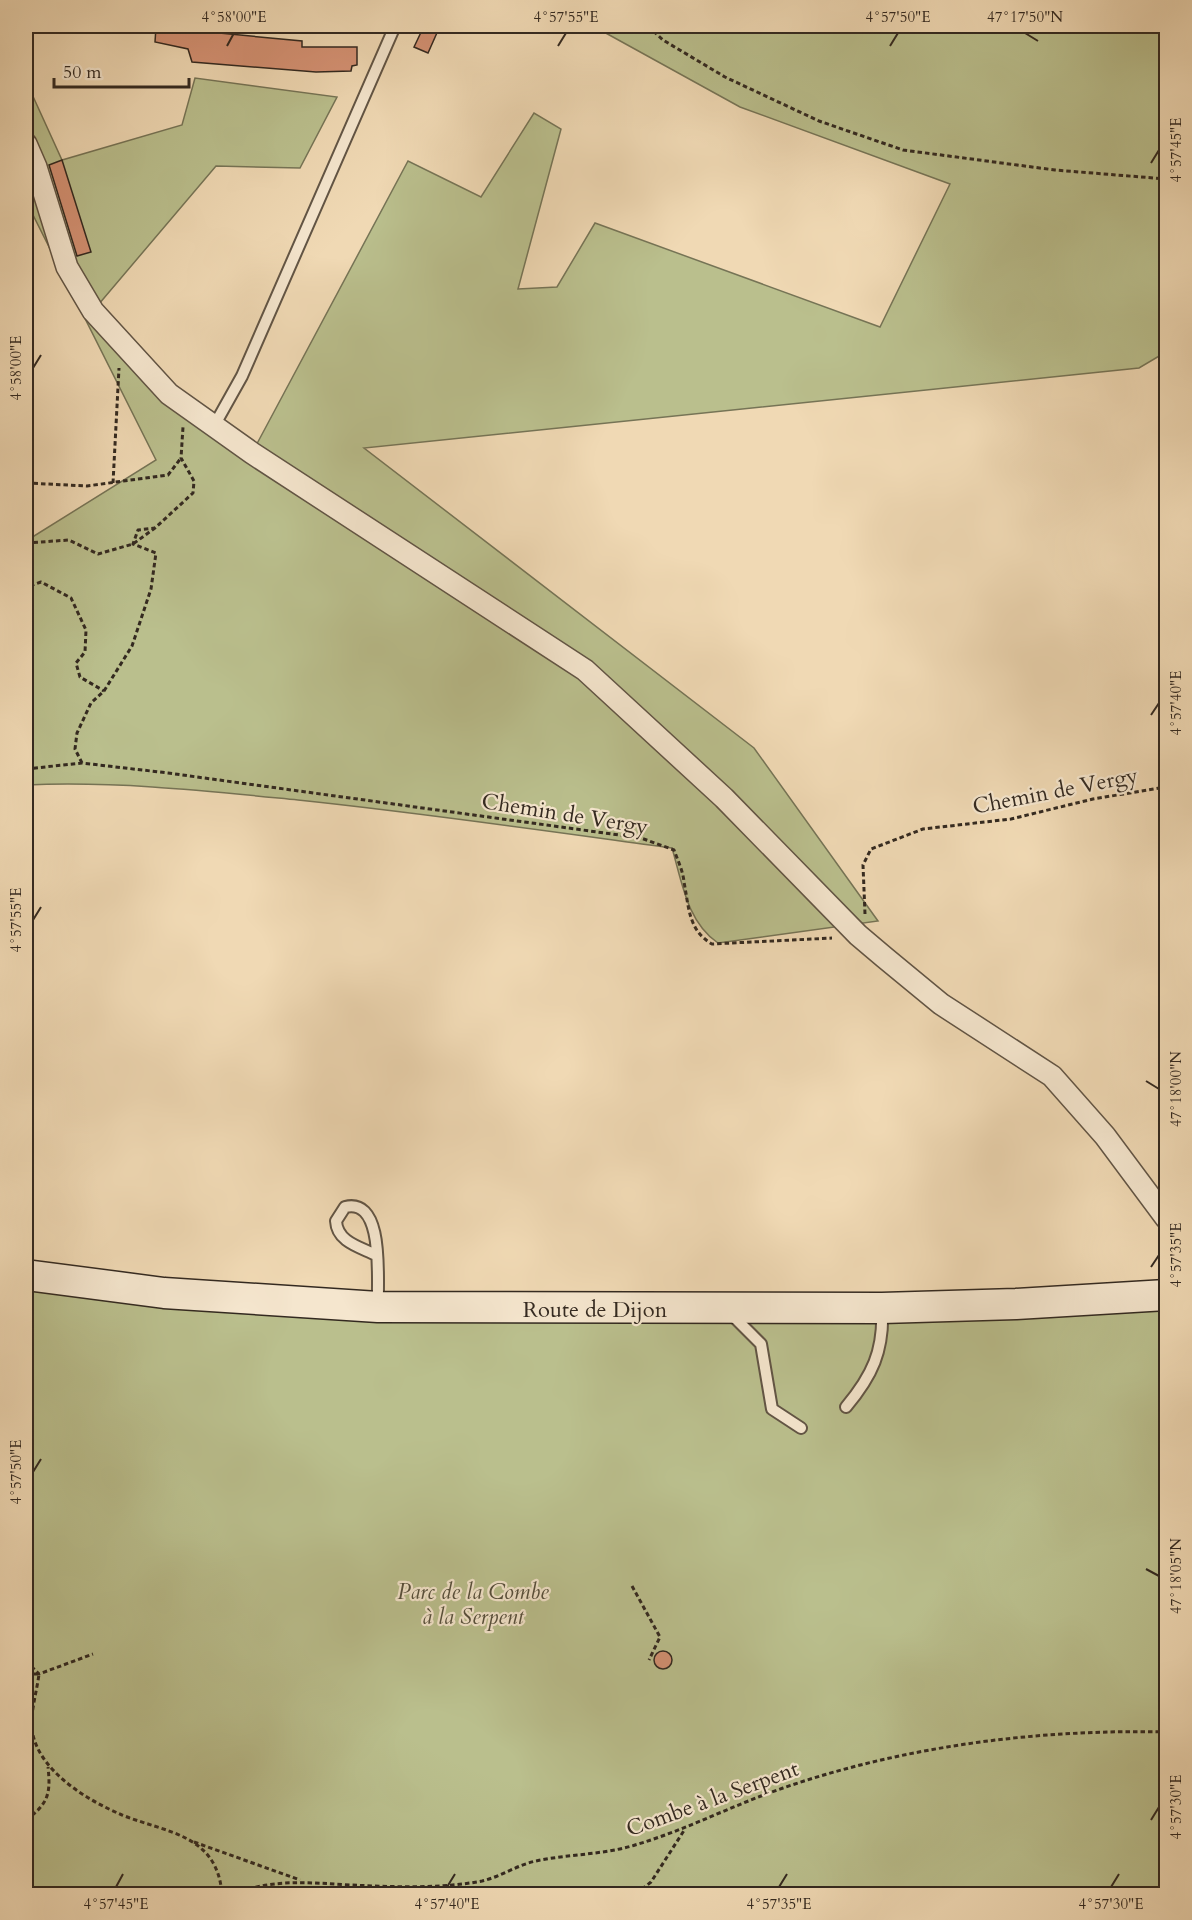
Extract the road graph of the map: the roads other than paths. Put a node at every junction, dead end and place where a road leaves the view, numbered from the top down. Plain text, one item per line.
1 (395, 26) edge
2 (26, 144) edge
3 (214, 426) junction
4 (1167, 1218) edge
5 (376, 1255) junction
6 (26, 1275) edge
7 (1167, 1295) edge
8 (378, 1307) junction
9 (882, 1308) junction
10 (726, 1309) junction
11 (846, 1407) dead end
12 (801, 1428) dead end

1 - 3 lane
2 - 3 street
3 - 4 street
5 - 5 lane
5 - 8 lane
6 - 8 main road, Route de Dijon
7 - 9 main road, Route de Dijon
8 - 10 main road, Route de Dijon
9 - 10 main road, Route de Dijon
9 - 11 lane
10 - 12 lane

